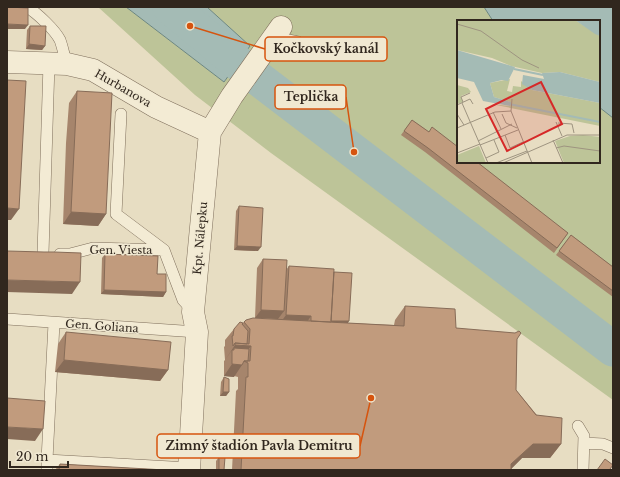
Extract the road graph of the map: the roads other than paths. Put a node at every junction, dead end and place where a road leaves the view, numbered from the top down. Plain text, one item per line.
1 (27, 7) edge
2 (273, 38) joint
3 (298, 42) dead end
4 (7, 62) edge
5 (58, 64) junction
6 (121, 114) dead end
7 (210, 132) junction
8 (164, 250) junction
9 (29, 253) edge
10 (43, 253) junction
11 (7, 319) edge
12 (195, 322) junction
13 (54, 323) junction
14 (578, 426) dead end
15 (584, 443) junction
16 (613, 448) edge
17 (47, 465) edge
18 (189, 469) edge
19 (583, 470) edge

1 - 5 lane
2 - 3 lane
2 - 7 street, Kpt. Nálepku
4 - 5 street, Hurbanova
5 - 7 street, Hurbanova
5 - 10 lane
6 - 8 lane
7 - 12 street, Kpt. Nálepku
8 - 10 lane, Gen. Viesta
8 - 12 lane
9 - 10 lane, Gen. Viesta
11 - 13 lane, Gen. Goliana
12 - 13 lane, Gen. Goliana
12 - 18 street, Kpt. Nálepku
13 - 17 lane
14 - 15 lane
15 - 16 lane
15 - 19 lane
17 - 18 lane

